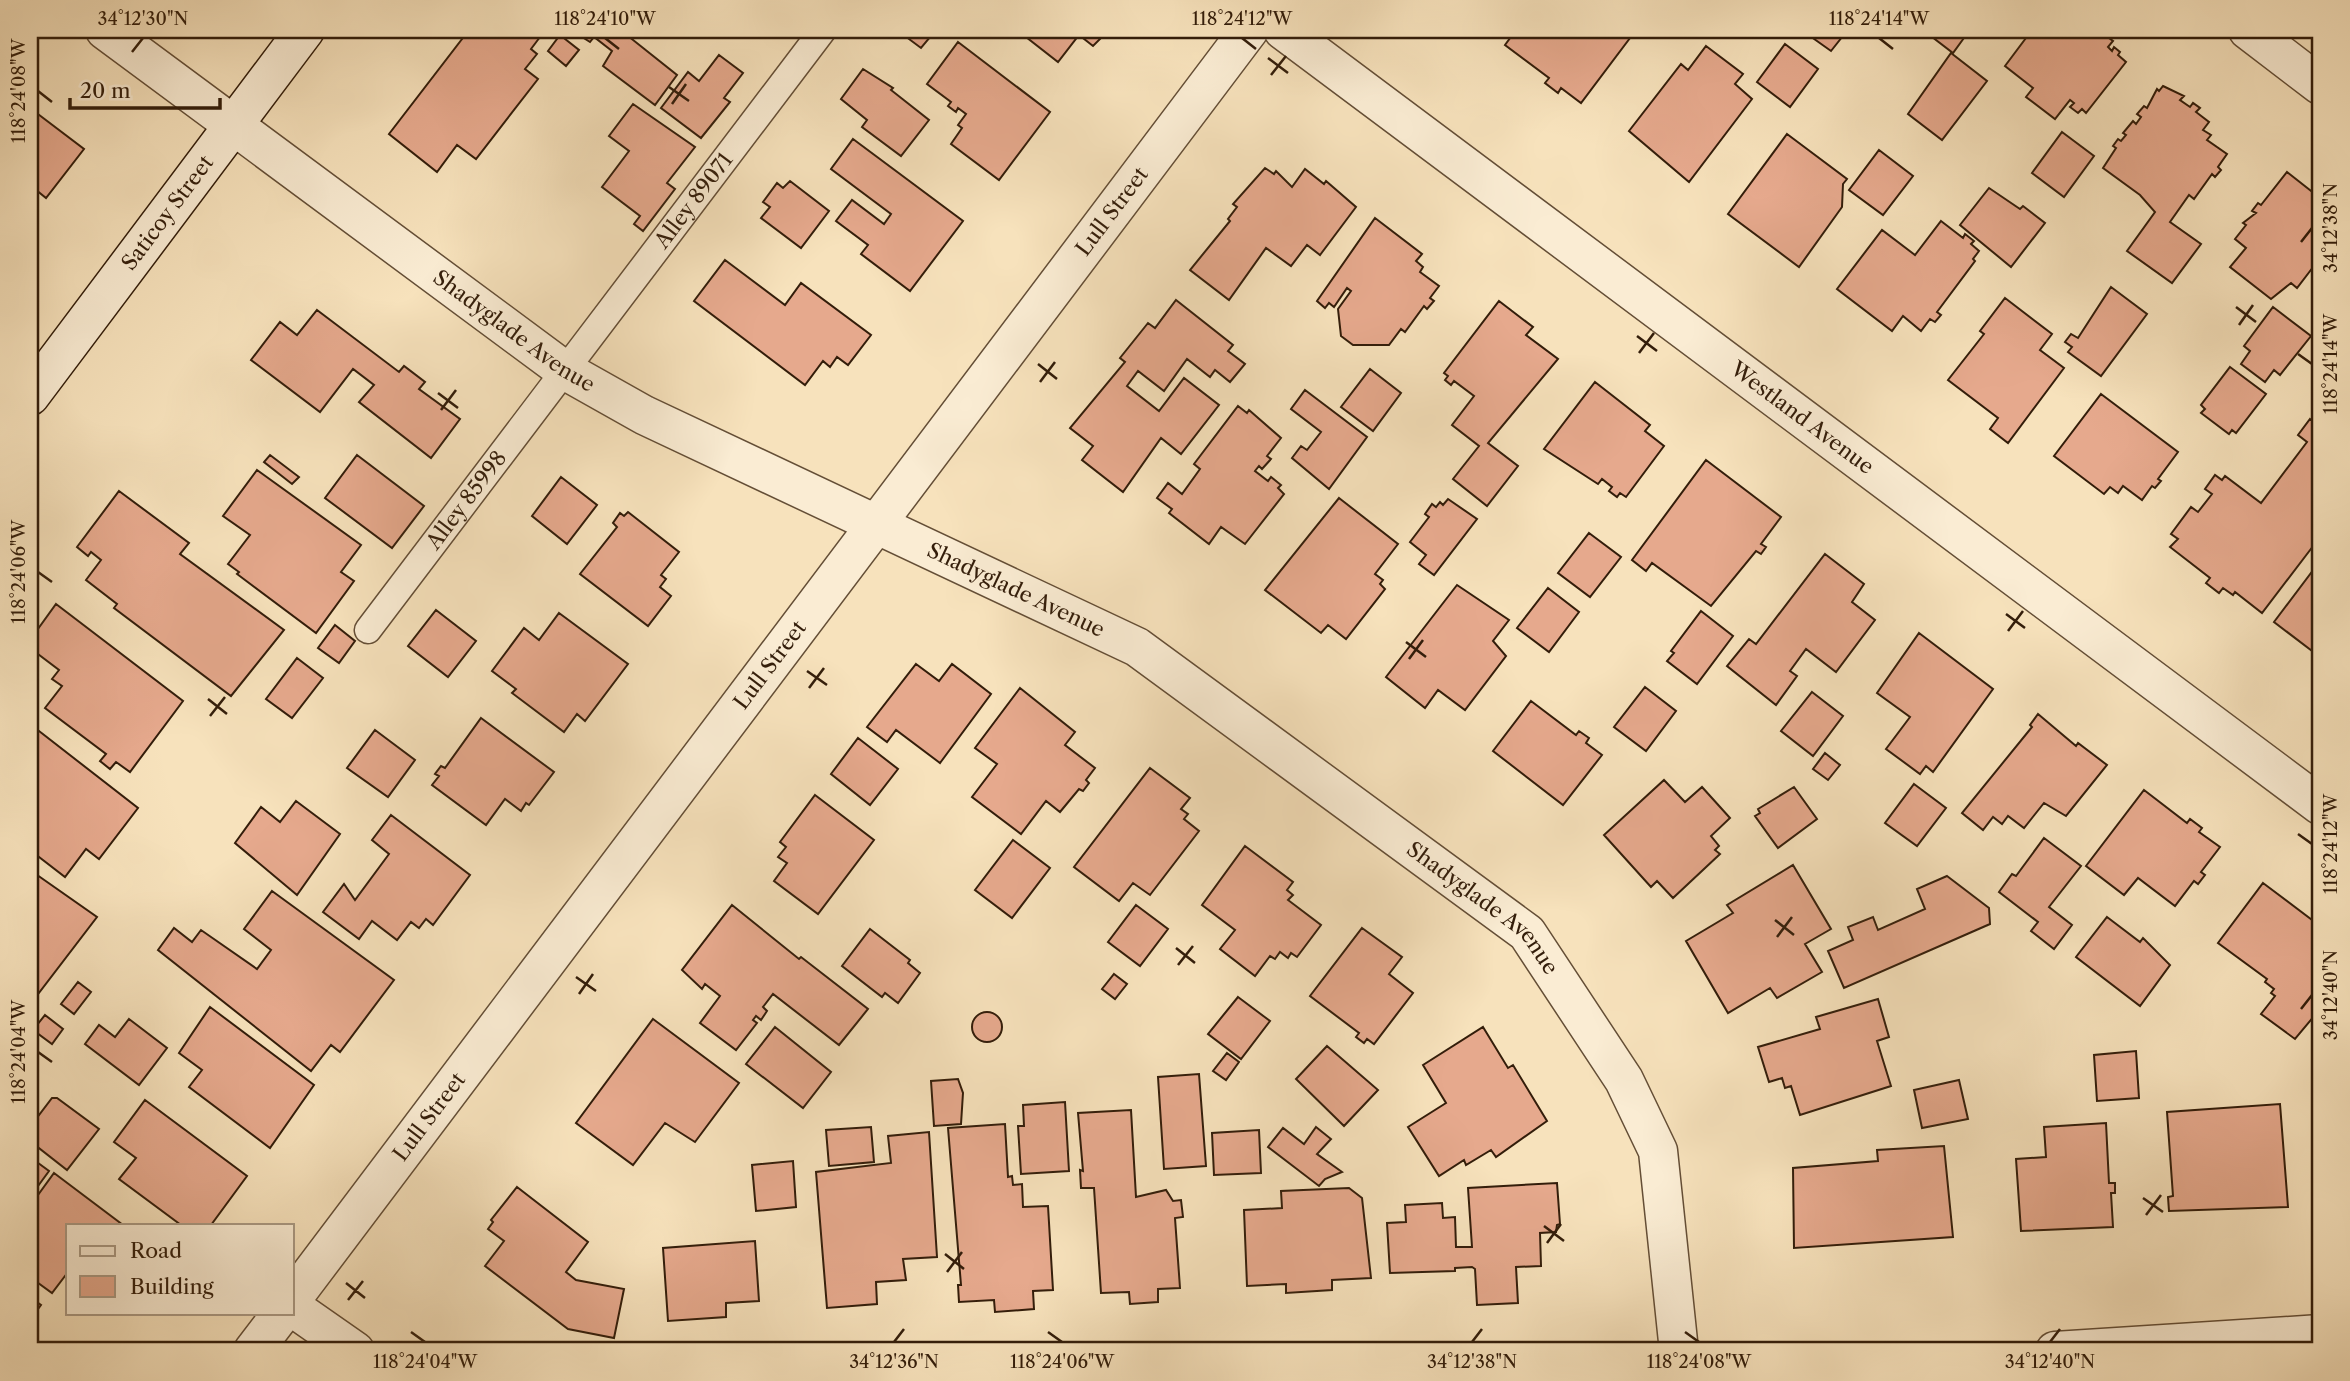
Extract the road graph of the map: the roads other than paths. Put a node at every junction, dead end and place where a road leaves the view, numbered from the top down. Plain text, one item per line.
1 (106, 30) edge
2 (305, 30) edge
3 (823, 30) edge
4 (1249, 30) edge
5 (1283, 30) edge
6 (2248, 30) edge
7 (2320, 85) edge
8 (233, 124) junction
9 (564, 370) junction
10 (30, 396) edge
11 (876, 524) junction
12 (368, 630) dead end
13 (2320, 805) edge
14 (294, 1296) edge
15 (294, 1308) edge
16 (281, 1314) edge
17 (2320, 1334) edge
18 (253, 1351) edge
19 (355, 1351) edge
20 (1679, 1351) edge
21 (2055, 1351) edge

1 - 8 street, Shadyglade Avenue
2 - 8 street, Saticoy Street
3 - 9 lane, Alley 89071
4 - 11 street, Lull Street
5 - 13 street, Westland Avenue
6 - 7 street
8 - 9 street, Shadyglade Avenue
8 - 10 street, Saticoy Street
9 - 11 street, Shadyglade Avenue
9 - 12 lane, Alley 85998
11 - 14 street, Lull Street
11 - 20 street, Shadyglade Avenue
15 - 19 street
16 - 18 street
17 - 21 street

